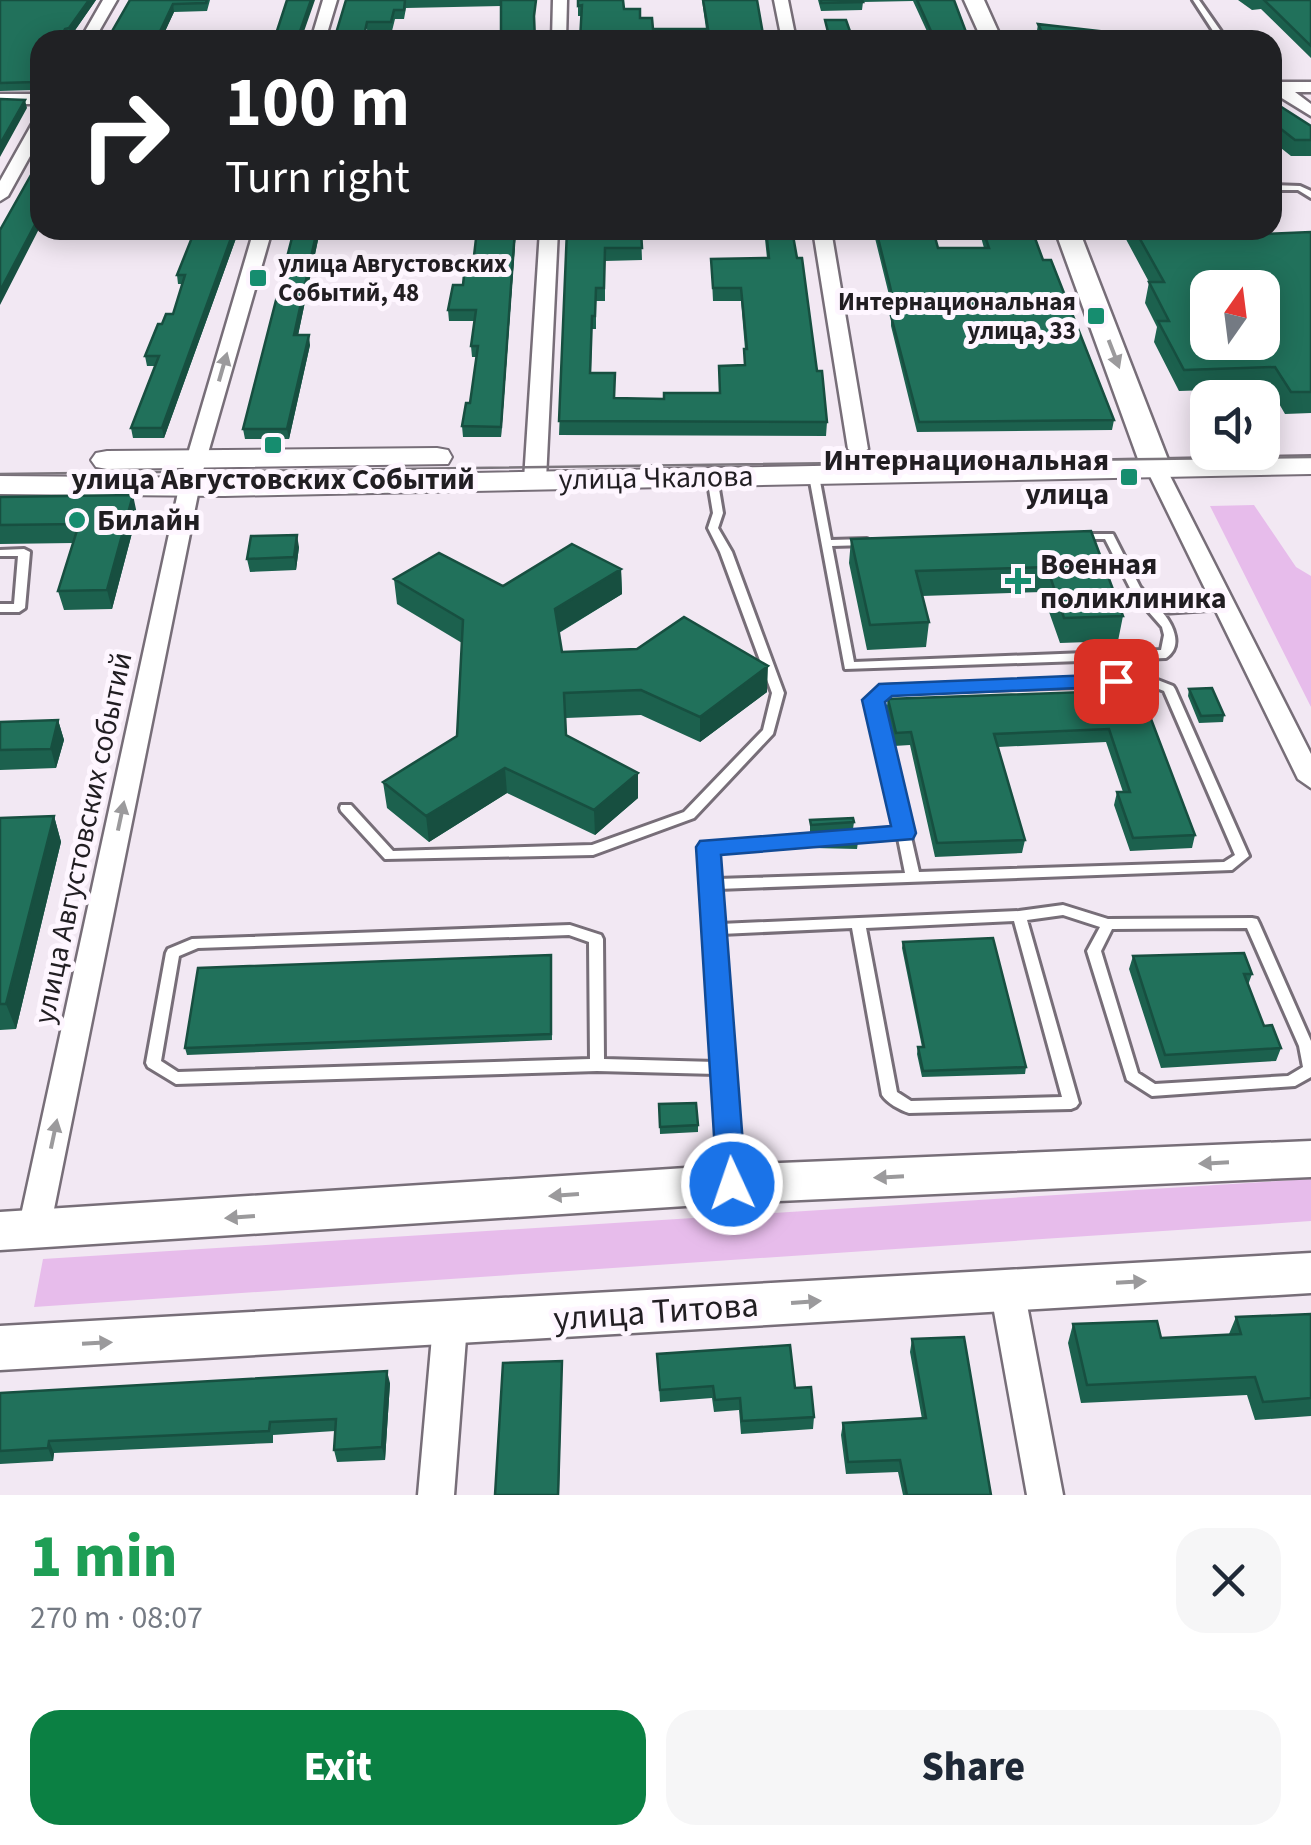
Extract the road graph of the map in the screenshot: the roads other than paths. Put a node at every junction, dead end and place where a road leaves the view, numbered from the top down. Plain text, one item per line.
1 (110, 0) edge
2 (330, 0) edge
3 (560, 0) edge
4 (781, 0) edge
5 (974, 0) edge
6 (1196, 0) edge
7 (93, 30) edge
8 (321, 30) edge
9 (559, 30) edge
10 (788, 30) edge
11 (988, 30) edge
12 (1216, 30) edge
13 (1311, 87) edge
14 (1282, 88) edge
15 (1282, 91) edge
16 (0, 99) edge
17 (30, 99) edge
18 (1311, 111) edge
19 (30, 142) edge
20 (1282, 187) edge
21 (1311, 195) edge
22 (0, 196) edge
23 (259, 240) edge
24 (548, 240) edge
25 (824, 240) edge
26 (1071, 240) edge
27 (1177, 240) edge
28 (1200, 247) edge
29 (1311, 440) edge
30 (1280, 441) edge
31 (1190, 448) edge
32 (858, 449) junction
33 (1153, 458) junction
34 (0, 460) edge
35 (1311, 465) edge
36 (534, 468) junction
37 (193, 474) junction
38 (814, 476) junction
39 (712, 477) junction
40 (0, 485) edge
41 (1053, 538) edge
42 (885, 542) edge
43 (829, 544) junction
44 (0, 553) edge
45 (1223, 606) junction
46 (0, 608) edge
47 (1158, 610) junction
48 (1311, 779) edge
49 (346, 808) dead end
50 (904, 833) junction
51 (913, 877) junction
52 (711, 884) junction
53 (1018, 916) junction
54 (858, 924) junction
55 (1108, 924) junction
56 (714, 929) junction
57 (1309, 1046) edge
58 (596, 1066) junction
59 (725, 1068) junction
60 (1311, 1159) edge
61 (732, 1184) junction
62 (11, 1238) edge
63 (1311, 1272) edge
64 (1007, 1289) junction
65 (450, 1324) junction
66 (0, 1348) edge
67 (436, 1495) edge
68 (1045, 1495) edge

1 - 7 street
2 - 8 street
3 - 9 street
4 - 10 street
5 - 11 street
6 - 12 lane
13 - 14 street
15 - 18 street
16 - 17 street
19 - 22 street
20 - 21 lane
37 -> 23 street
24 - 36 street
25 - 32 street
26 -> 33 street
27 - 28 lane
29 - 30 main road
31 - 33 main road, улица Чкалова
32 - 33 main road, улица Чкалова
32 - 36 main road, улица Чкалова
33 - 35 main road, улица Чкалова
33 - 38 main road, улица Чкалова
33 - 45 street
34 - 37 main road, улица Чкалова
36 - 37 main road, улица Чкалова
36 - 39 main road, улица Чкалова
37 - 40 main road, улица Чкалова
62 -> 37 street, улица Августовских событий
38 - 39 main road, улица Чкалова
38 - 43 lane
39 - 49 lane
41 - 47 lane
42 - 43 lane
43 - 47 lane
44 - 46 lane
45 - 47 lane
45 - 48 street
50 - 51 lane
50 - 51 lane
50 - 52 lane
51 - 52 lane
52 - 56 lane
53 - 54 lane
53 - 54 lane
53 - 55 lane
54 - 56 lane
55 - 57 lane
55 - 57 lane
56 - 59 lane
58 - 58 lane
58 - 59 lane
59 - 61 lane
60 -> 61 street
61 -> 62 street
64 -> 63 street, улица Титова
65 -> 64 street, улица Титова
64 - 68 street
66 -> 65 street, улица Титова
65 - 67 street

